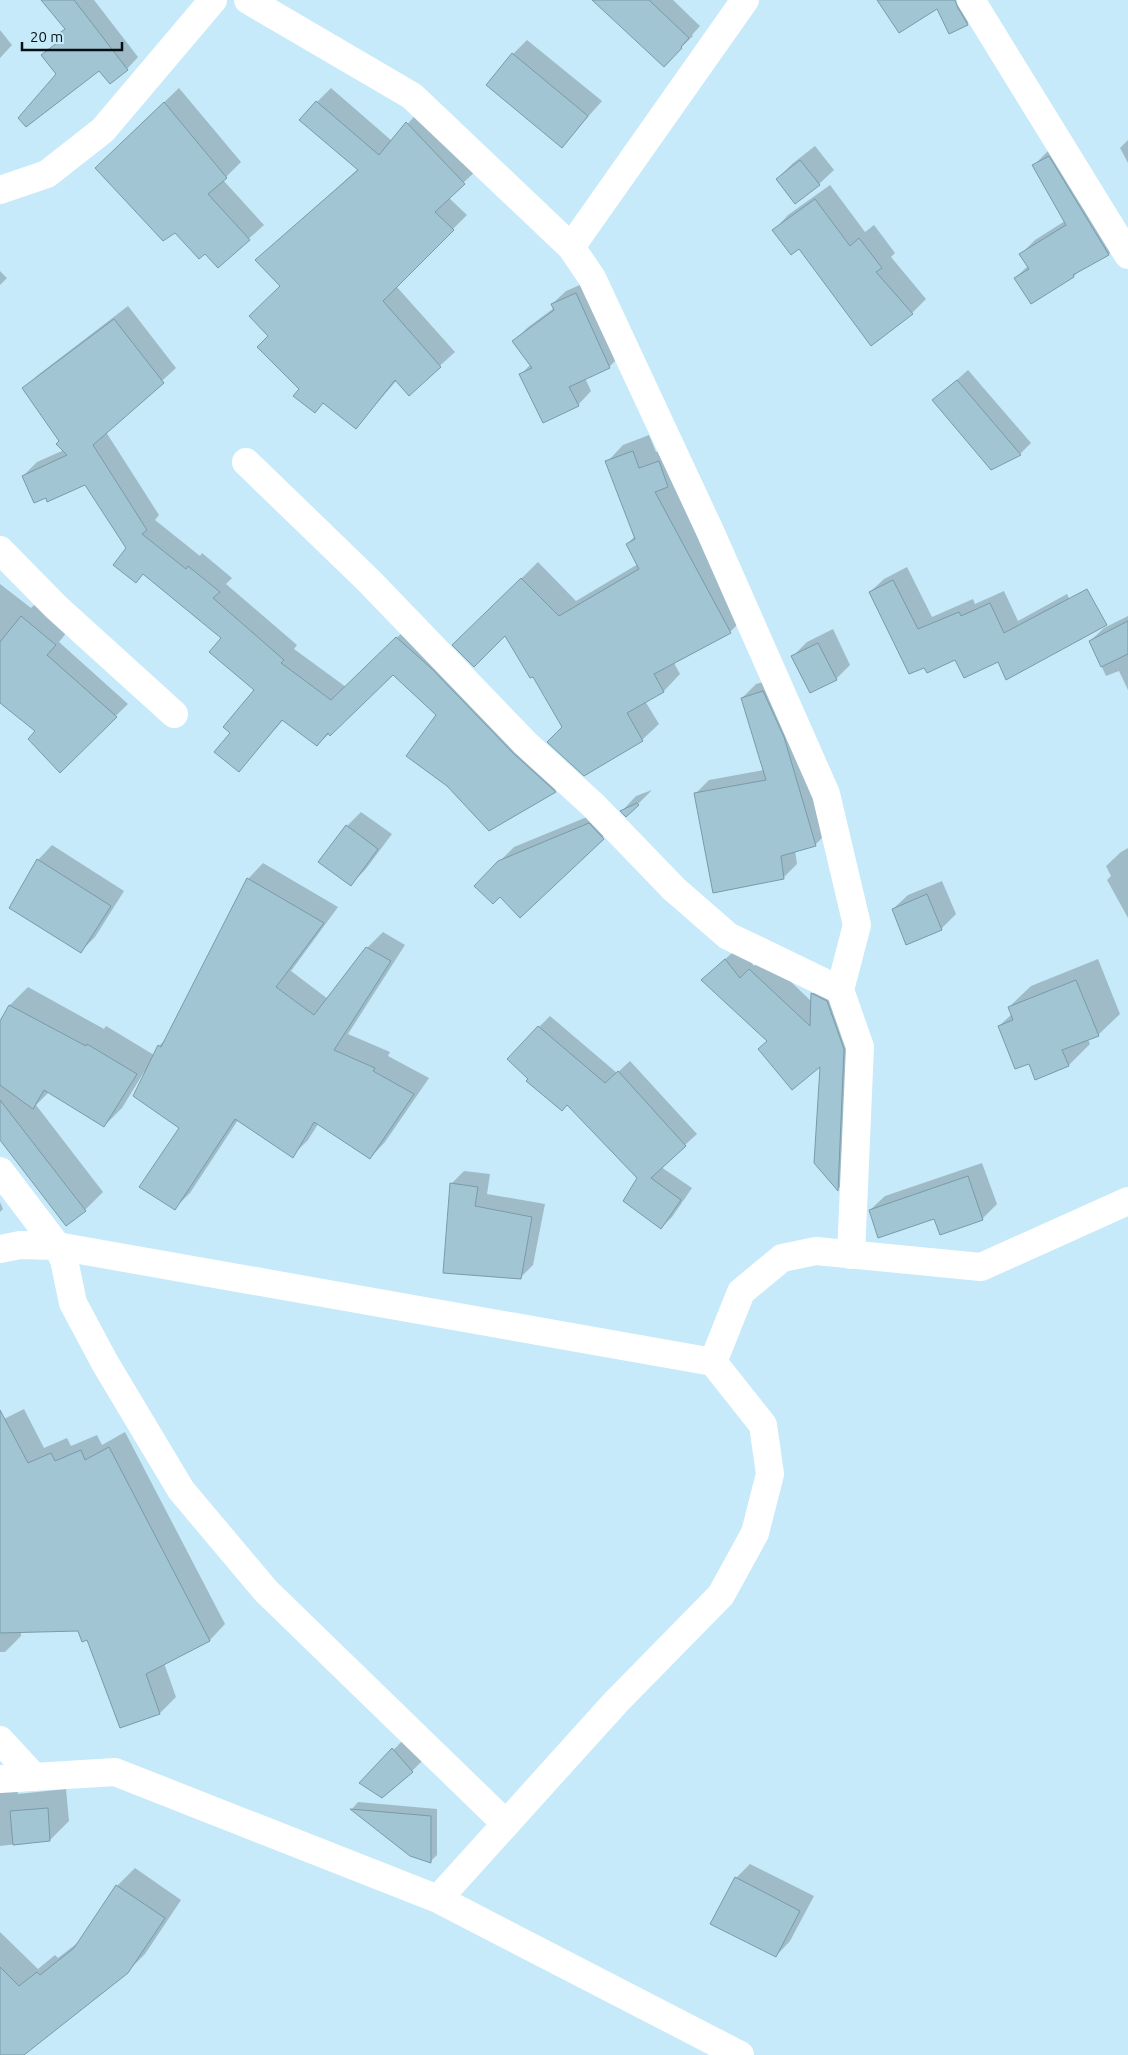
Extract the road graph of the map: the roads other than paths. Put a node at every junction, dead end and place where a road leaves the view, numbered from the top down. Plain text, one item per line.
1 (213, 0) edge
2 (248, 0) edge
3 (746, 0) edge
4 (971, 0) edge
5 (0, 190) edge
6 (571, 247) junction
7 (1128, 255) edge
8 (246, 462) dead end
9 (0, 550) edge
10 (174, 714) dead end
11 (840, 990) junction
12 (0, 1171) edge
13 (1128, 1201) edge
14 (57, 1246) junction
15 (0, 1249) edge
16 (851, 1255) junction
17 (713, 1362) junction
18 (0, 1740) edge
19 (34, 1777) junction
20 (0, 1780) edge
21 (506, 1824) junction
22 (438, 1899) junction
23 (740, 2055) edge

1 - 5 street
2 - 6 street
3 - 6 street
4 - 7 street
6 - 11 street
8 - 11 street
9 - 10 street
11 - 16 street
12 - 14 street
13 - 16 street
14 - 15 street
14 - 17 street
14 - 21 street
16 - 17 street
17 - 21 street
18 - 19 street
19 - 20 street
19 - 22 street
21 - 22 street
22 - 23 street

